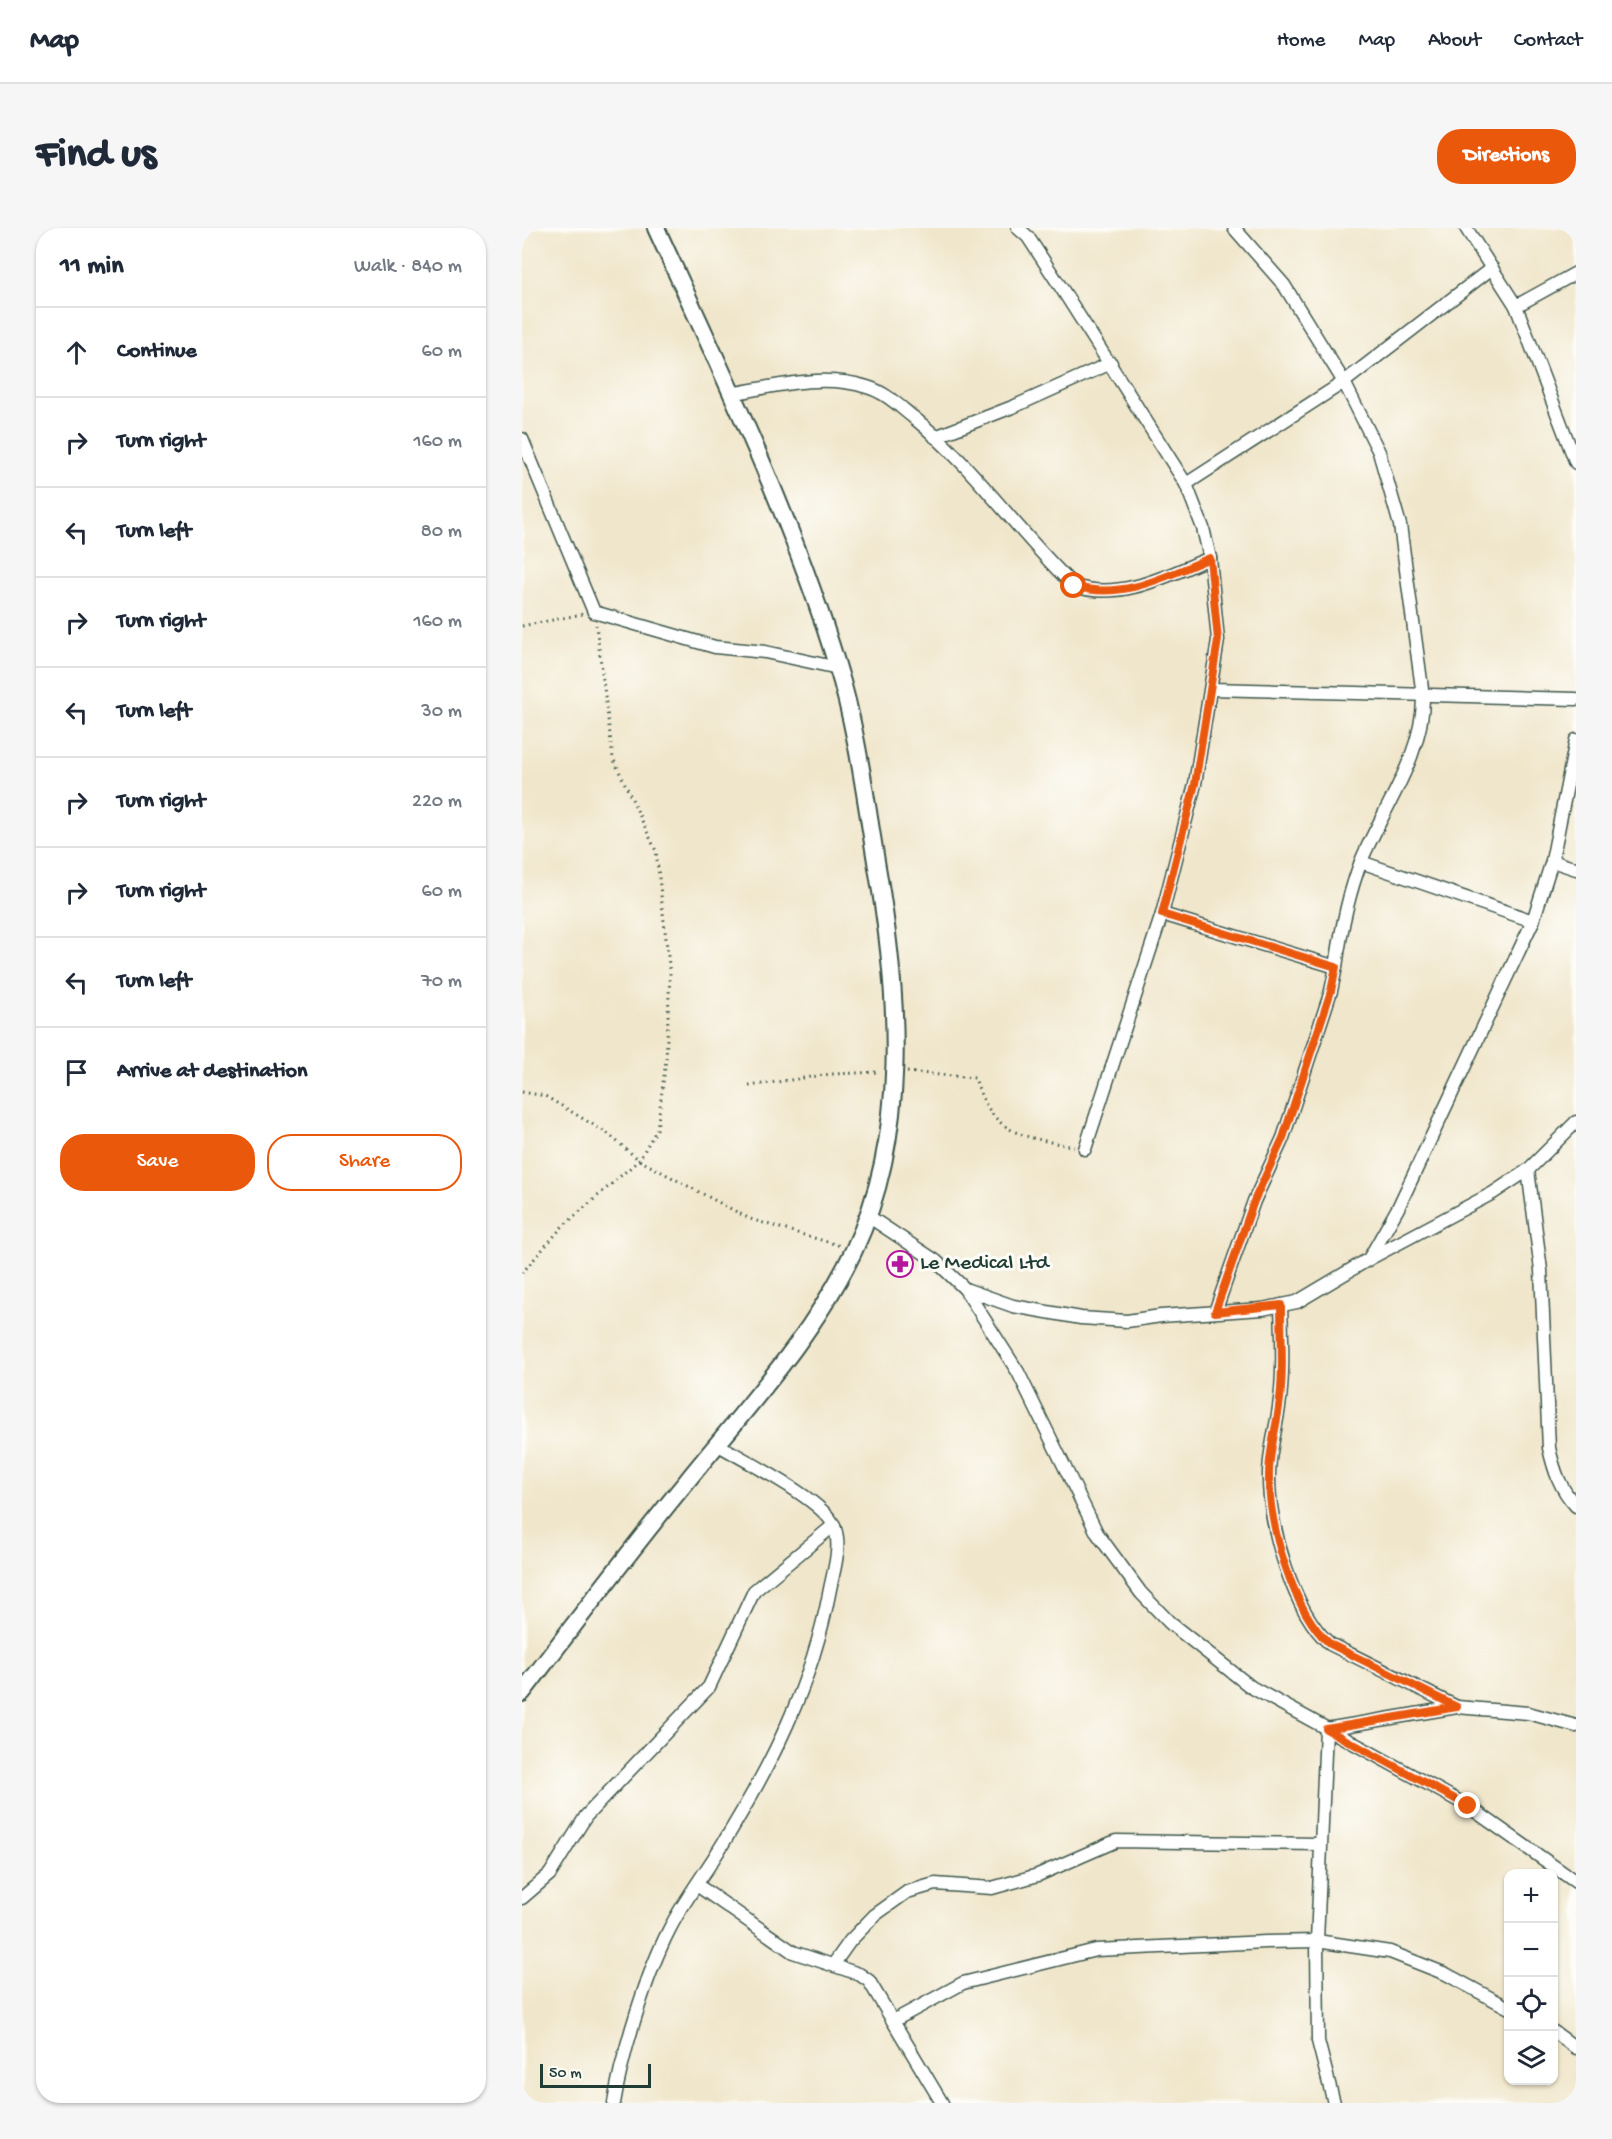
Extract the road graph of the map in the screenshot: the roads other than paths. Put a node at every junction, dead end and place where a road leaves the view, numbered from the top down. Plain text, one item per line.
1 (656, 228) edge
2 (1037, 228) edge
3 (1234, 228) edge
4 (1466, 228) edge
5 (1023, 233) edge
6 (1492, 268) junction
7 (1576, 273) edge
8 (1516, 306) junction
9 (1111, 363) junction
10 (1344, 381) junction
11 (731, 394) junction
12 (935, 437) junction
13 (522, 439) edge
14 (1576, 463) edge
15 (1186, 484) junction
16 (1210, 558) junction
17 (838, 668) junction
18 (1211, 689) junction
19 (1423, 696) junction
20 (1576, 699) edge
21 (1576, 740) edge
22 (1552, 861) junction
23 (1361, 862) junction
24 (1576, 869) edge
25 (1162, 914) junction
26 (1533, 921) junction
27 (1336, 967) junction
28 (1576, 1122) edge
29 (1085, 1149) road end
30 (1528, 1170) junction
31 (868, 1216) junction
32 (1368, 1259) junction
33 (965, 1289) junction
34 (1281, 1305) junction
35 (1215, 1312) junction
36 (717, 1444) junction
37 (1576, 1506) edge
38 (834, 1525) junction
39 (522, 1693) edge
40 (1457, 1707) junction
41 (1576, 1725) edge
42 (1326, 1729) junction
43 (1319, 1844) junction
44 (1576, 1882) edge
45 (697, 1885) junction
46 (522, 1898) edge
47 (1317, 1941) junction
48 (833, 1965) junction
49 (1504, 2005) edge
50 (893, 2021) junction
51 (1558, 2035) edge
52 (1576, 2048) edge
53 (614, 2103) edge
54 (942, 2103) edge
55 (1334, 2103) edge

1 - 11 main road
2 - 5 street
3 - 10 street
4 - 6 street
5 - 9 street
6 - 8 street
6 - 10 street
7 - 8 street
8 - 14 street
9 - 12 street
9 - 15 street
10 - 15 street
10 - 19 street
11 - 12 street
11 - 17 main road
12 - 16 street
13 - 17 street
15 - 16 street
16 - 18 street
17 - 31 main road
18 - 19 street
18 - 25 street
19 - 20 street
19 - 23 street
21 - 22 street
22 - 24 street
22 - 26 street
23 - 26 street
23 - 27 street
25 - 27 street
25 - 29 street
26 - 32 street
27 - 35 street
28 - 30 street
30 - 32 street
30 - 37 street
31 - 33 street
31 - 36 main road
32 - 34 street
33 - 35 street
33 - 42 street
34 - 35 street
34 - 40 street
36 - 38 street
36 - 39 main road
38 - 45 street
38 - 46 street
40 - 41 street
40 - 42 street
42 - 43 street
42 - 44 street
43 - 47 street
43 - 48 street
45 - 48 street
45 - 53 street
47 - 49 street
47 - 50 street
47 - 55 street
48 - 50 street
50 - 54 street
51 - 52 street

